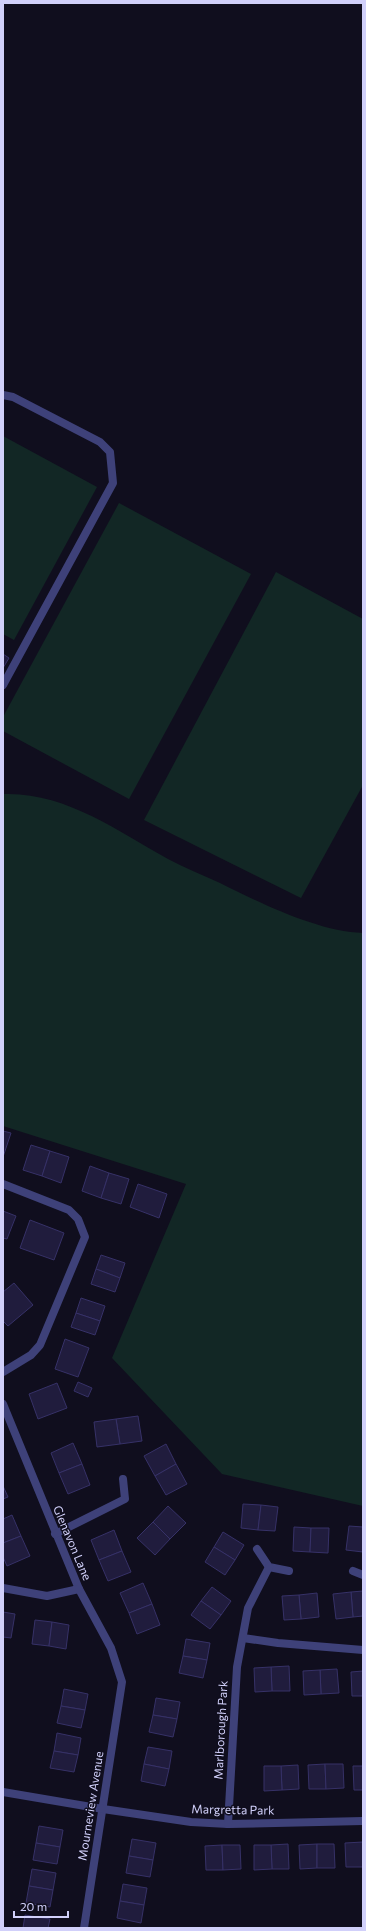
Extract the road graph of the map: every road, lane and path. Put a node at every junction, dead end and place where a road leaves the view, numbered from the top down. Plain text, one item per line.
1 (3, 396) edge
2 (3, 685) edge
3 (3, 1184) edge
4 (3, 1372) edge
5 (3, 1404) edge
6 (123, 1479) dead end
7 (55, 1534) junction
8 (257, 1549) dead end
9 (269, 1567) junction
10 (289, 1570) dead end
11 (353, 1571) dead end
12 (363, 1575) edge
13 (3, 1588) edge
14 (79, 1589) junction
15 (243, 1638) junction
16 (363, 1650) edge
17 (122, 1689) joint
18 (3, 1792) edge
19 (103, 1809) junction
20 (363, 1821) edge
21 (228, 1824) junction
22 (84, 1928) edge

1 - 2 street
3 - 4 street
5 - 7 street, Glenavon Lane
6 - 7 street
7 - 14 street, Glenavon Lane
8 - 9 street
9 - 10 street
9 - 15 street, Marlborough Park
11 - 12 street
13 - 14 street
14 - 17 street, Glenavon Lane
15 - 16 street
15 - 21 street, Marlborough Park
17 - 19 street, Mourneview Avenue
18 - 19 street, Margretta Park
19 - 21 street, Margretta Park
19 - 22 street, Mourneview Avenue
20 - 21 street, Margretta Park

